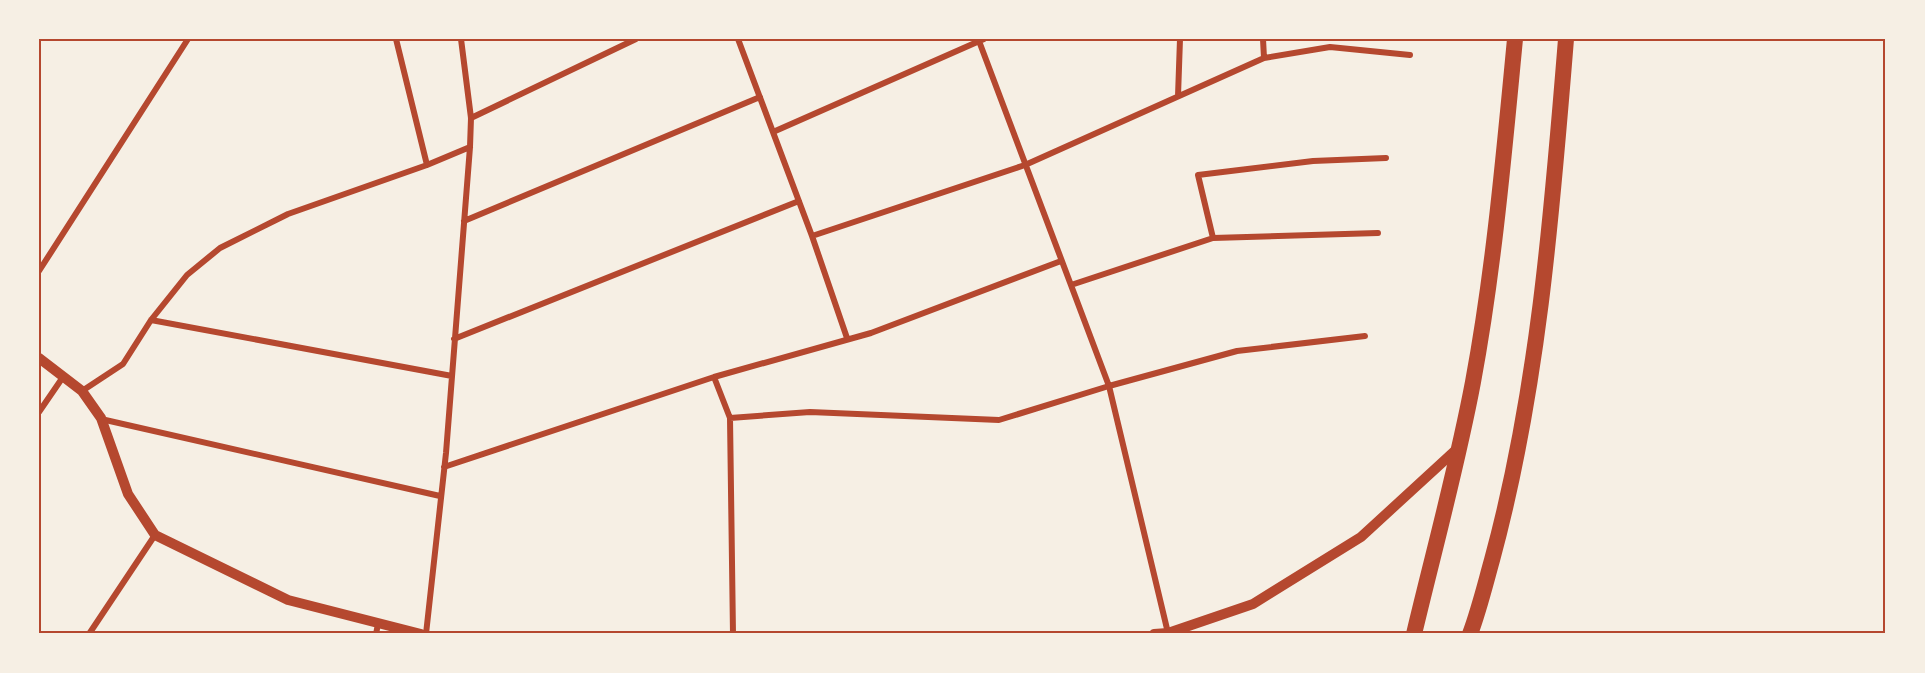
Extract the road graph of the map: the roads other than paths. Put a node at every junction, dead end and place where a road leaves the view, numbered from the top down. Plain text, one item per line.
1 (188, 39) edge
2 (396, 39) edge
3 (460, 39) edge
4 (636, 39) edge
5 (738, 39) edge
6 (1180, 39) edge
7 (1263, 39) edge
8 (1515, 39) edge
9 (1566, 39) edge
10 (982, 40) edge
11 (1410, 54) dead end
12 (1264, 58) junction
13 (1178, 96) junction
14 (760, 97) junction
15 (471, 118) junction
16 (773, 132) junction
17 (470, 147) junction
18 (1386, 158) dead end
19 (427, 165) junction
20 (1025, 165) junction
21 (799, 201) junction
22 (464, 221) junction
23 (1378, 233) dead end
24 (812, 236) junction
25 (1213, 238) junction
26 (1061, 261) junction
27 (39, 271) edge
28 (1071, 285) junction
29 (151, 320) junction
30 (1365, 336) dead end
31 (847, 338) junction
32 (454, 339) junction
33 (39, 358) edge
34 (452, 376) junction
35 (63, 377) junction
36 (714, 377) junction
37 (1109, 386) junction
38 (82, 391) junction
39 (39, 412) edge
40 (101, 418) junction
41 (730, 418) junction
42 (1459, 447) junction
43 (444, 467) junction
44 (440, 496) junction
45 (155, 535) junction
46 (377, 629) edge
47 (1168, 633) edge
48 (89, 634) edge
49 (421, 634) edge
50 (426, 634) edge
51 (733, 634) edge
52 (1154, 634) edge
53 (1414, 634) edge
54 (1470, 634) edge

1 - 27 street
2 - 19 street
3 - 15 street
4 - 15 street
5 - 14 street
6 - 13 street
7 - 12 street
8 - 42 highway
9 - 54 highway
10 - 16 street
10 - 20 street
11 - 12 street
12 - 13 street
13 - 20 street
14 - 16 street
14 - 22 street
15 - 17 street
16 - 21 street
17 - 19 street
17 - 22 street
18 - 25 street
19 - 29 street
20 - 24 street
20 - 26 street
21 - 24 street
21 - 32 street
22 - 32 street
23 - 25 street
24 - 31 street
25 - 28 street
26 - 28 street
26 - 31 street
28 - 37 street
29 - 34 street
29 - 38 street
30 - 37 street
31 - 36 street
32 - 34 street
33 - 35 street
34 - 43 street
35 - 38 street
35 - 39 street
36 - 41 street
36 - 43 street
37 - 41 street
37 - 47 street
38 - 40 street
40 - 44 street
40 - 45 street
41 - 51 street
42 - 47 street
42 - 53 highway
43 - 44 street
44 - 50 street
45 - 46 street
45 - 48 street
46 - 49 street
47 - 52 street

